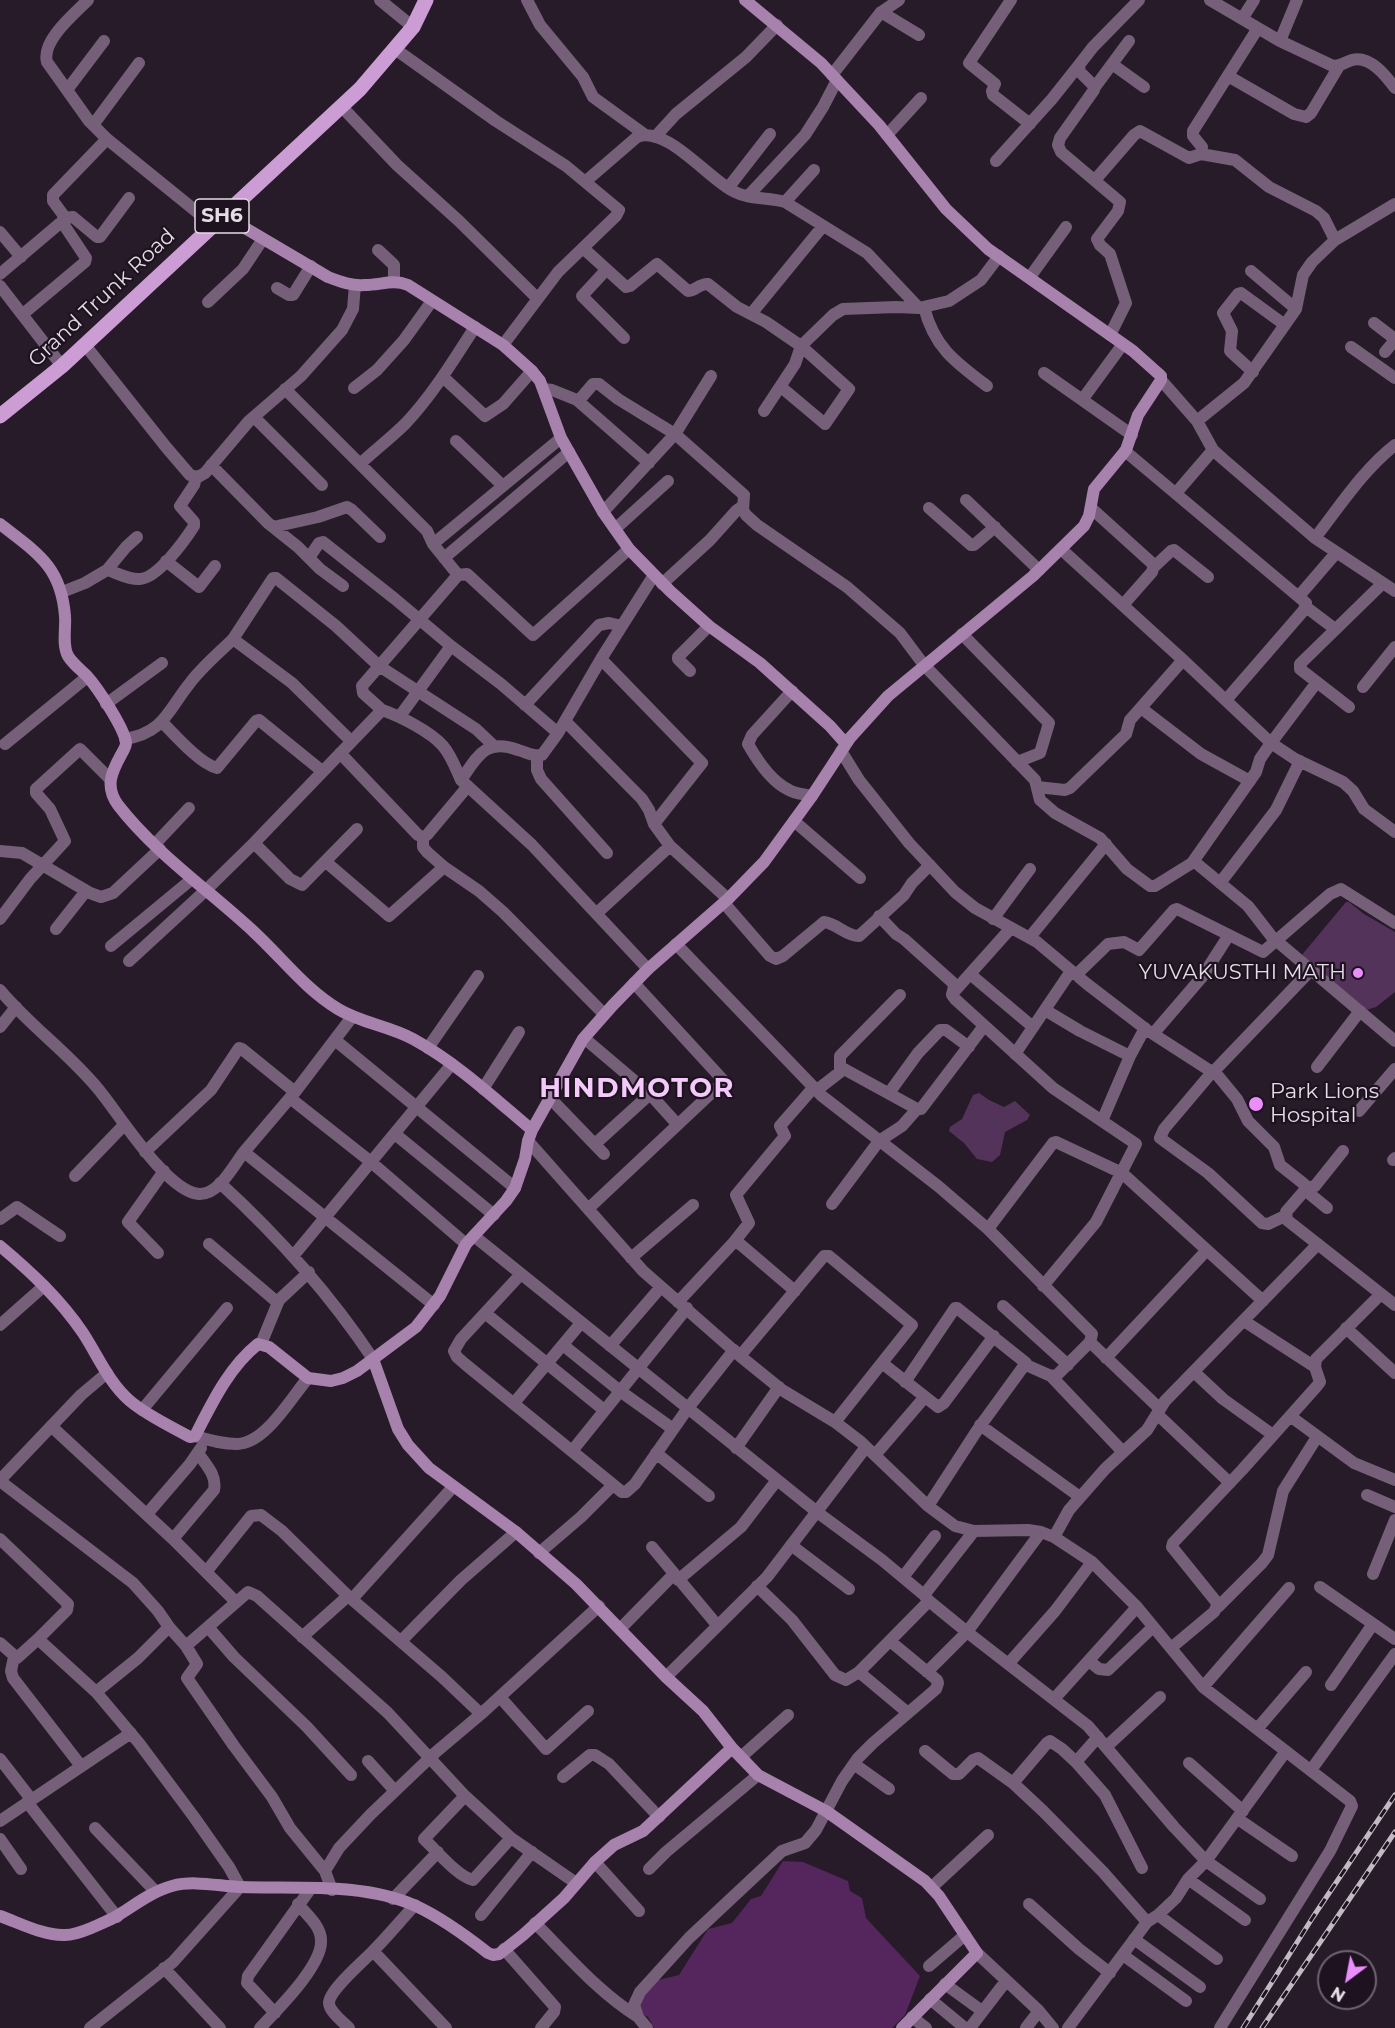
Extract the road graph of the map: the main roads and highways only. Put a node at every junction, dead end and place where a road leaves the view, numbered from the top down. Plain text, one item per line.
1 (426, 0) edge
2 (0, 416) edge

1 - 2 main road, Grand Trunk Road / SH6

